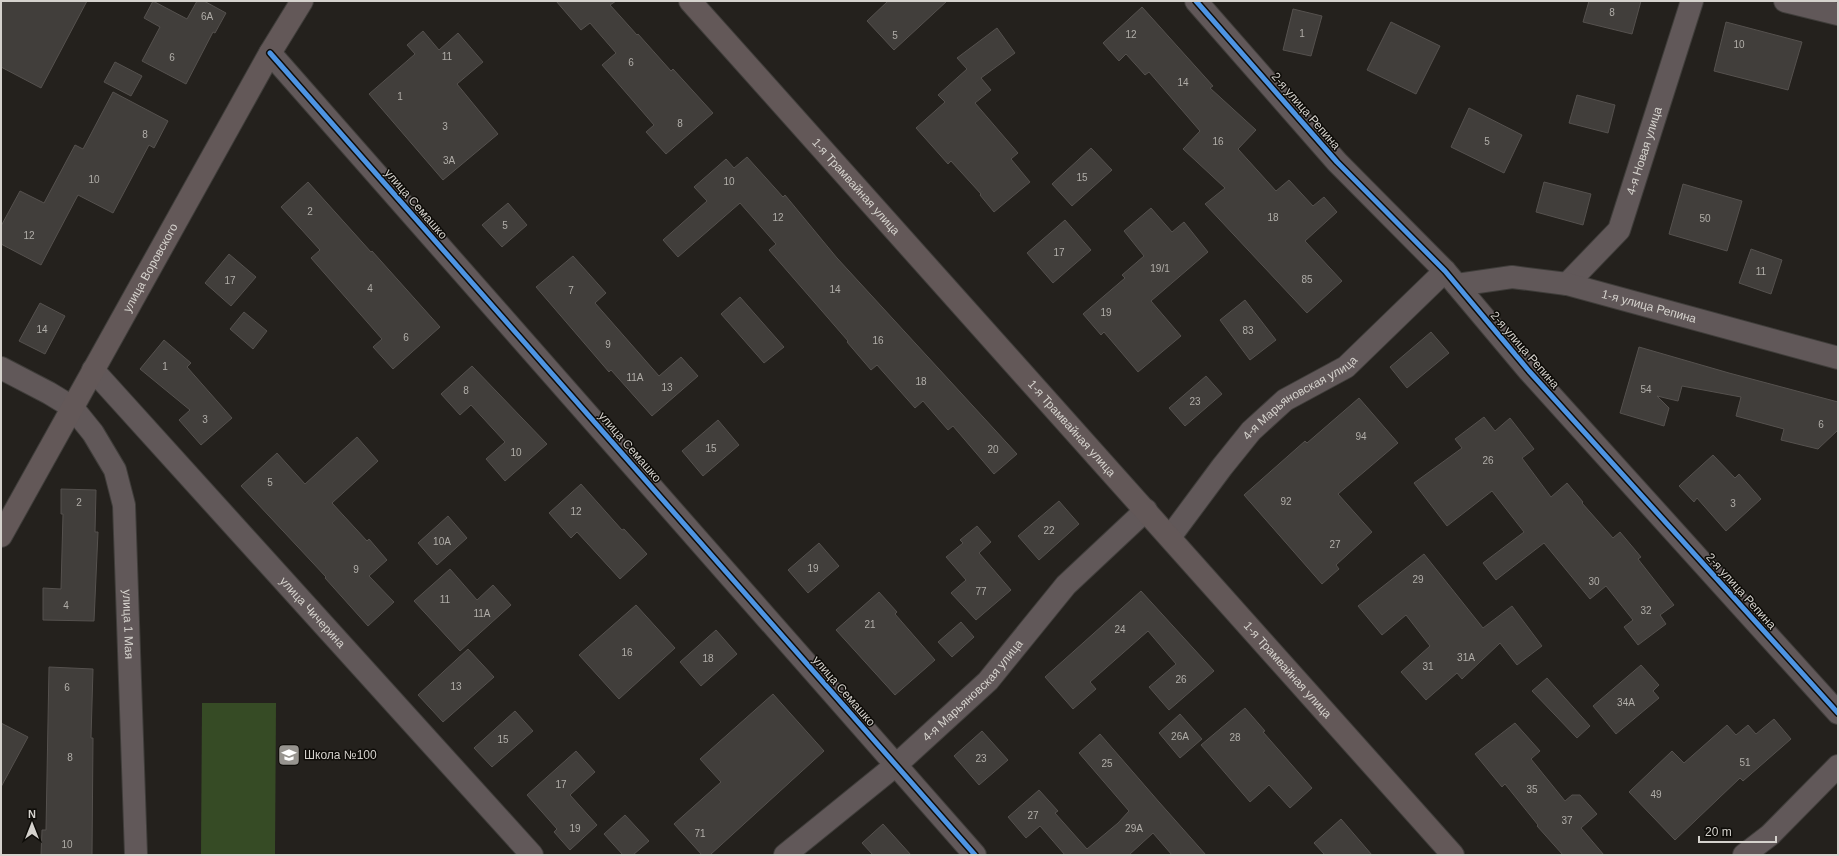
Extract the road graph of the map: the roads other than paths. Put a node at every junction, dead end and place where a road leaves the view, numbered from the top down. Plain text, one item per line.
1 (302, 1) edge
2 (690, 1) edge
3 (1196, 1) edge
4 (1692, 1) edge
5 (1785, 1) edge
6 (1838, 14) edge
7 (270, 53) junction
8 (1451, 278) junction
9 (1567, 284) junction
10 (1838, 358) edge
11 (1, 368) edge
12 (93, 370) junction
13 (72, 407) junction
14 (1146, 510) junction
15 (1, 536) edge
16 (1170, 537) junction
17 (1838, 712) edge
18 (896, 765) junction
19 (1838, 766) edge
20 (136, 855) edge
21 (532, 855) edge
22 (785, 855) edge
23 (975, 855) edge
24 (1453, 855) edge
25 (1744, 855) edge

1 - 7 main road, улица Воровского
2 - 14 main road, 1-я Трамвайная улица
3 - 8 street, 2-я улица Репина
4 - 9 street, 4-я Новая улица
5 - 6 street
7 - 12 main road, улица Воровского
7 - 18 street, улица Семашко
8 - 9 street, 1-я улица Репина
8 - 16 street, 4-я Марьяновская улица
8 - 17 street, 2-я улица Репина
9 - 10 street, 1-я улица Репина
11 - 13 street
12 - 13 main road, улица Воровского
12 - 21 street, улица Чичерина
13 - 15 main road, улица Воровского
13 - 20 street, улица 1 Мая
14 - 16 main road, 1-я Трамвайная улица
14 - 18 street, 4-я Марьяновская улица
16 - 24 main road, 1-я Трамвайная улица
18 - 22 street, 4-я Марьяновская улица
18 - 23 street, улица Семашко
19 - 25 street

